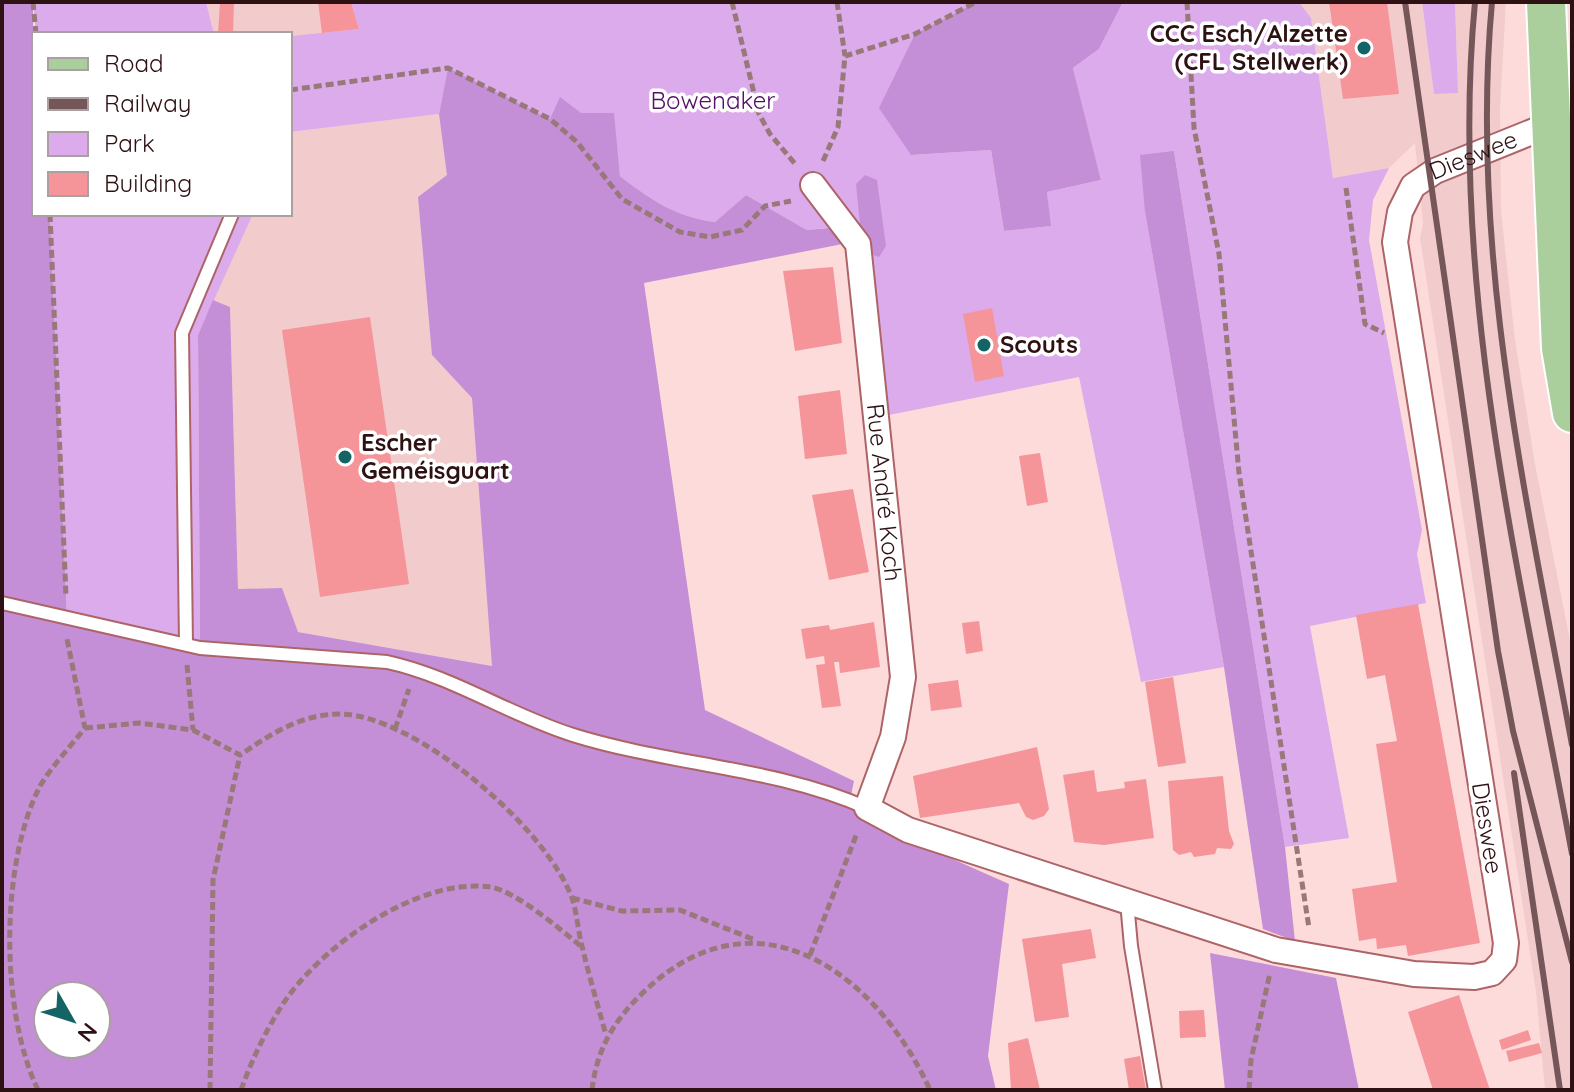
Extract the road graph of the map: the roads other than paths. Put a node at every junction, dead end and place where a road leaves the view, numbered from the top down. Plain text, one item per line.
1 (1546, 2) edge
2 (1560, 125) edge
3 (813, 185) road end
4 (231, 216) edge
5 (1572, 413) edge
6 (2, 603) edge
7 (186, 644) junction
8 (867, 808) junction
9 (1127, 902) junction
10 (1155, 1090) edge

1 - 2 main road
2 - 5 main road
2 - 9 street, Dieswee
3 - 8 street, Rue André Koch
4 - 7 lane
6 - 7 lane
7 - 8 lane
8 - 9 street, Dieswee
9 - 10 lane

